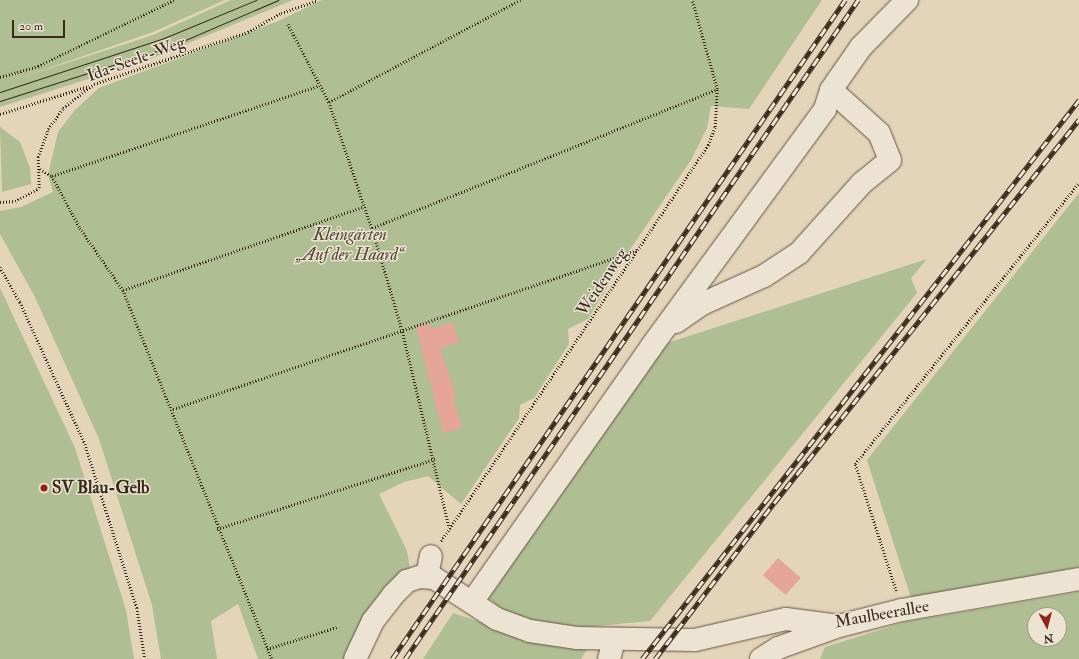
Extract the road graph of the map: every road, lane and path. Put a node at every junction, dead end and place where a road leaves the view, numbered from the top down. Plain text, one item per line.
1 (174, 0) edge
2 (318, 0) edge
3 (520, 0) edge
4 (692, 0) edge
5 (907, 0) edge
6 (288, 24) dead end
7 (0, 78) edge
8 (94, 84) junction
9 (318, 86) junction
10 (717, 89) junction
11 (831, 90) junction
12 (329, 102) junction
13 (0, 114) edge
14 (40, 169) junction
15 (52, 176) junction
16 (1079, 182) edge
17 (0, 202) edge
18 (363, 207) junction
19 (372, 228) junction
20 (638, 250) junction
21 (0, 267) edge
22 (123, 290) junction
23 (402, 329) junction
24 (663, 332) junction
25 (173, 409) junction
26 (435, 459) junction
27 (449, 527) junction
28 (217, 529) junction
29 (429, 566) junction
30 (1079, 579) edge
31 (472, 602) junction
32 (902, 610) junction
33 (839, 626) junction
34 (337, 627) dead end
35 (267, 649) junction
36 (611, 649) edge
37 (772, 655) edge
38 (145, 659) edge
39 (272, 659) edge
40 (355, 659) edge

1 - 7 path
2 - 8 path, Ida-Seele-Weg
3 - 12 path
4 - 10 path, Weidenweg
5 - 11 street
6 - 9 path
8 - 13 path
8 - 14 path, Ida-Seele-Weg
9 - 12 path
9 - 15 path
10 - 19 path
10 - 20 path, Weidenweg
11 - 24 street
11 - 24 street
12 - 18 path
14 - 15 path
14 - 17 path, Ida-Seele-Weg
15 - 22 path
16 - 32 path
18 - 19 path
18 - 22 path
19 - 23 path
20 - 23 path
20 - 27 path, Weidenweg
21 - 38 path
22 - 25 path
23 - 25 path
23 - 26 path
24 - 31 street
25 - 28 path
26 - 27 path
26 - 28 path
27 - 29 path, Weidenweg
28 - 35 path
29 - 31 street, Maulbeerallee
29 - 40 street
30 - 32 street, Maulbeerallee
31 - 36 street, Maulbeerallee
32 - 33 street, Maulbeerallee
33 - 36 street, Maulbeerallee
33 - 37 street
34 - 35 path
35 - 39 path

